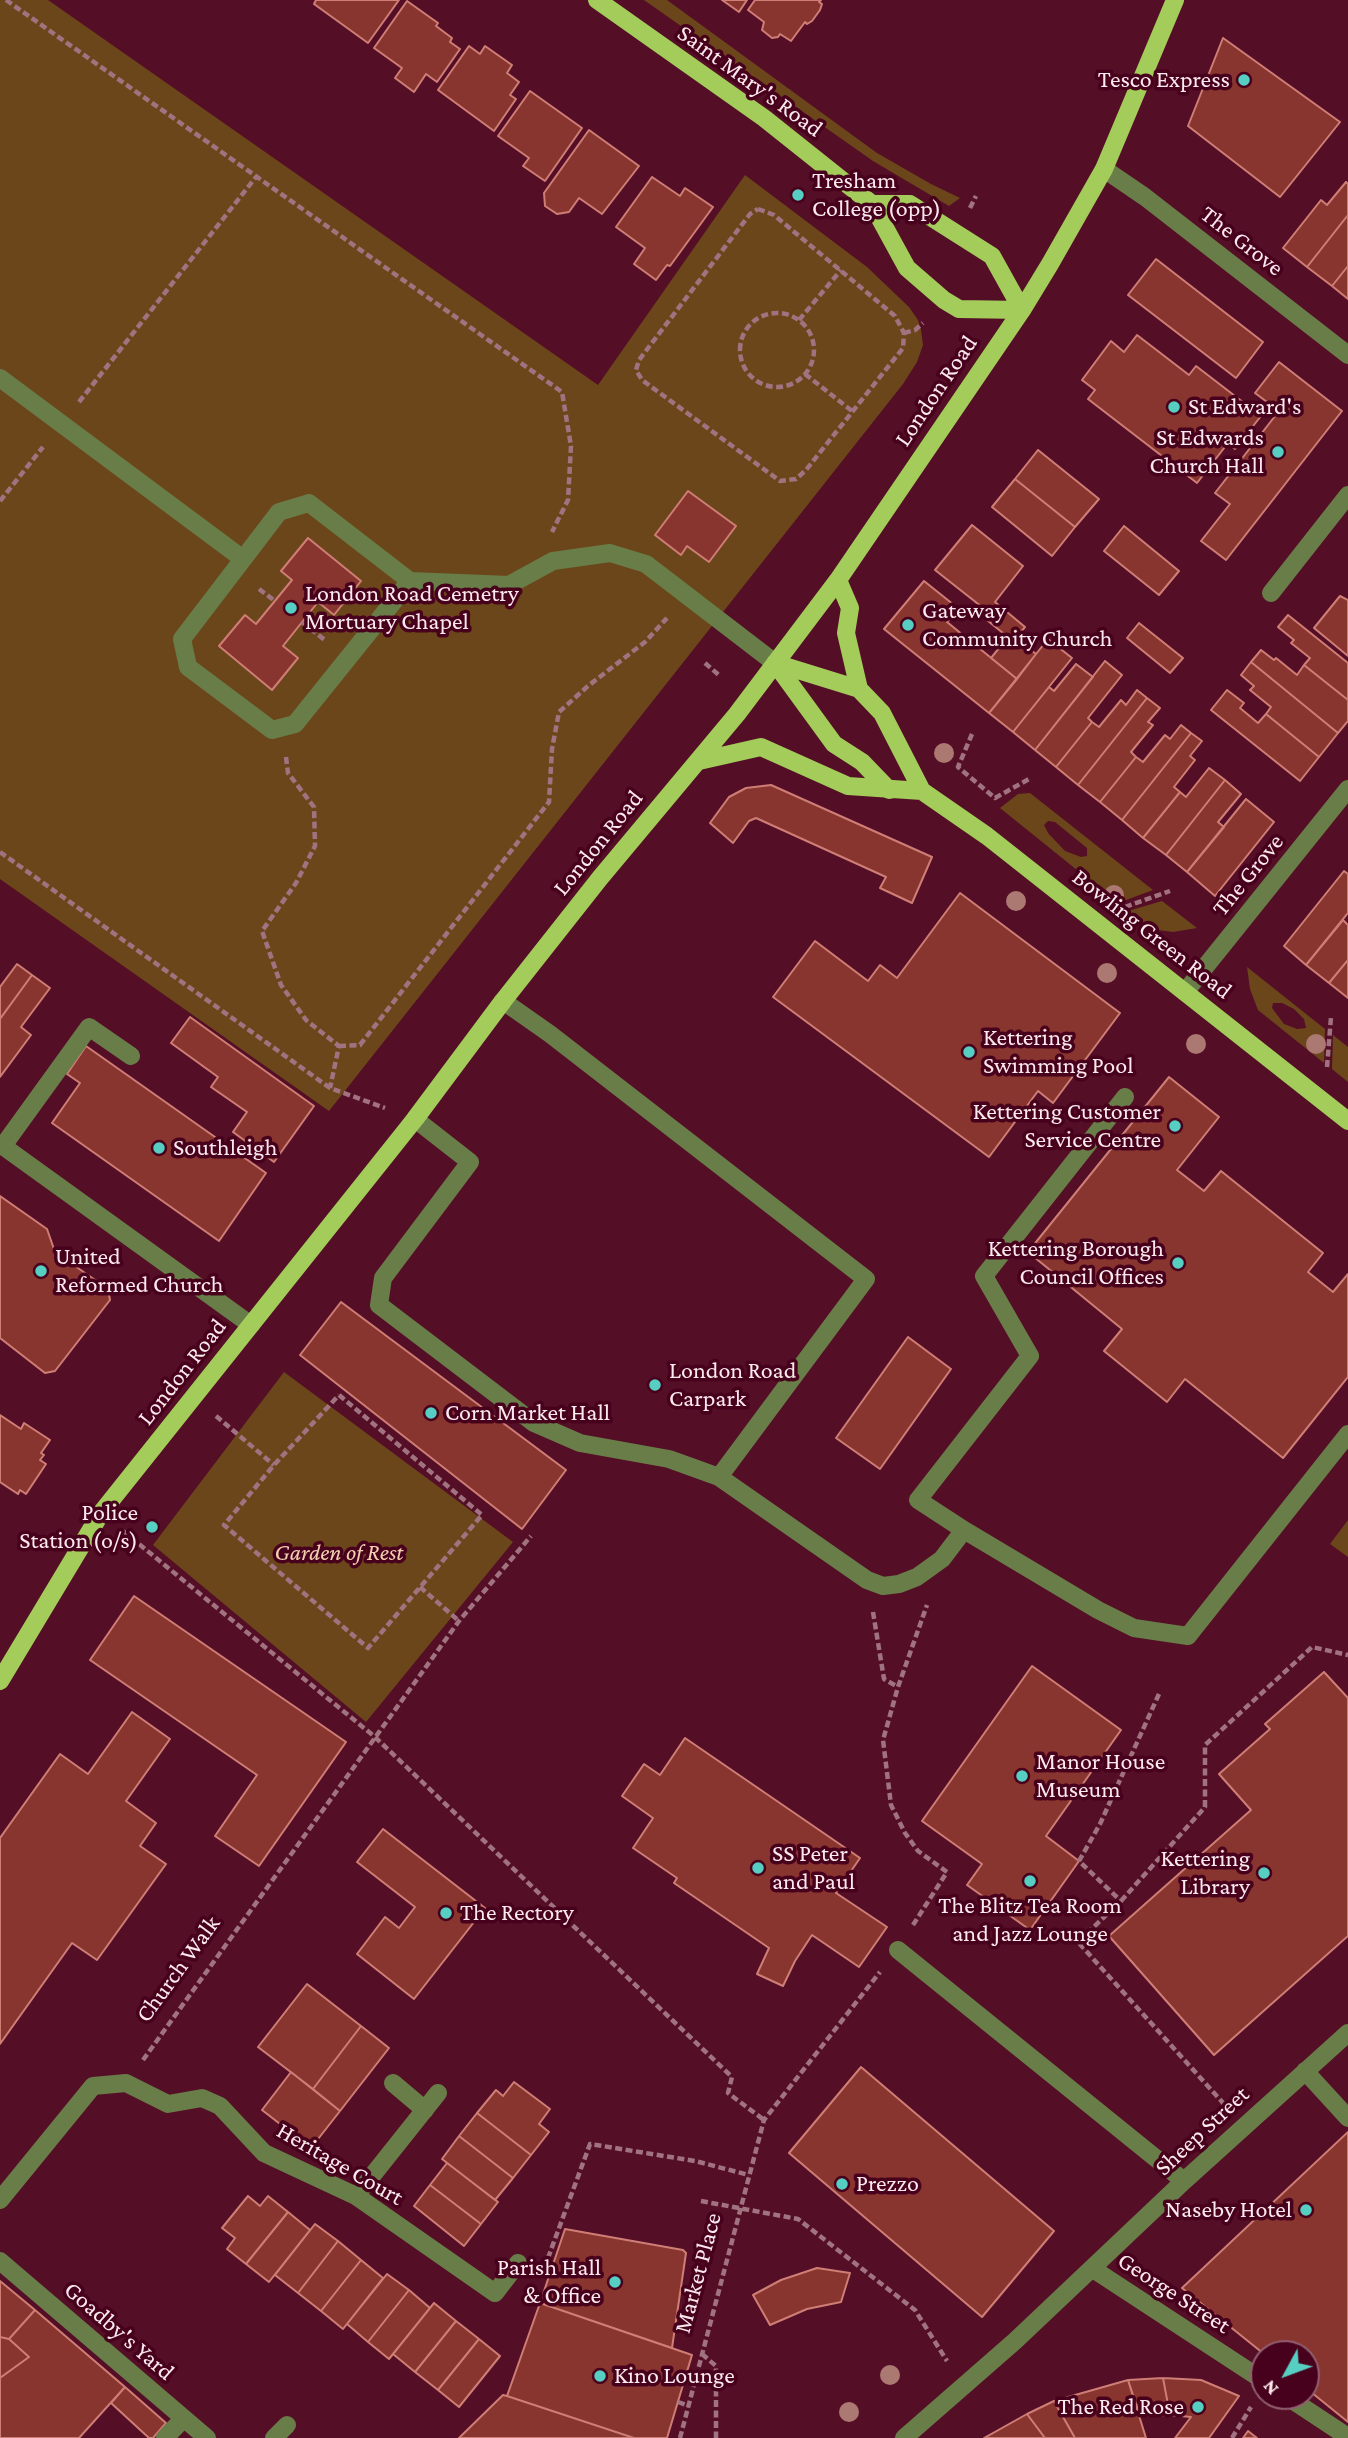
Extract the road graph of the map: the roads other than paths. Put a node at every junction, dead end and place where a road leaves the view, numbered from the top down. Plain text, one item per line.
1 (597, 0) edge
2 (1175, 0) edge
3 (1104, 169) junction
4 (872, 204) junction
5 (1022, 310) junction
6 (1348, 355) edge
7 (0, 378) edge
8 (1348, 495) edge
9 (243, 559) junction
10 (838, 580) junction
11 (410, 581) junction
12 (1271, 593) dead end
13 (775, 663) junction
14 (859, 689) junction
15 (699, 761) junction
16 (1348, 789) edge
17 (889, 790) junction
18 (922, 791) junction
19 (1185, 992) junction
20 (503, 1001) junction
21 (131, 1056) dead end
22 (1125, 1097) dead end
23 (415, 1119) junction
24 (1348, 1121) edge
25 (2, 1145) edge
26 (251, 1325) junction
27 (1348, 1434) edge
28 (719, 1477) junction
29 (964, 1530) junction
30 (0, 1681) edge
31 (898, 1950) road end
32 (1348, 2033) edge
33 (1306, 2071) junction
34 (393, 2083) dead end
35 (438, 2093) dead end
36 (425, 2110) junction
37 (1348, 2118) edge
38 (1184, 2181) junction
39 (356, 2196) junction
40 (0, 2200) edge
41 (0, 2261) edge
42 (515, 2266) road end
43 (1093, 2269) junction
44 (1250, 2381) edge
45 (1307, 2410) edge
46 (183, 2419) junction
47 (1348, 2437) edge
48 (165, 2438) edge
49 (206, 2438) edge
50 (904, 2438) edge

1 - 4 main road, Saint Mary's Road
2 - 3 main road, London Road
3 - 5 main road, London Road
3 - 6 street, The Grove
4 - 5 main road
4 - 5 main road, Saint Mary's Road
5 - 10 main road, London Road
7 - 9 street
8 - 12 street
9 - 11 street
9 - 11 street
10 - 13 main road, London Road
10 - 14 main road
11 - 13 street
13 - 14 main road, Bowling Green Road
13 - 15 main road, London Road
13 - 17 main road
14 - 18 main road, Bowling Green Road
15 - 17 main road
15 - 20 main road, London Road
16 - 19 street, The Grove
17 - 18 main road
18 - 19 main road, Bowling Green Road
19 - 24 main road, Bowling Green Road
20 - 23 main road, London Road
20 - 28 street
21 - 25 street
22 - 29 street
23 - 26 main road, London Road
23 - 28 street
25 - 26 street
26 - 30 main road, London Road
27 - 29 street
28 - 29 street
31 - 38 street
32 - 33 street, Sheep Street
33 - 37 street
33 - 38 street, Sheep Street
34 - 36 street
35 - 36 street
36 - 39 street
38 - 43 street, Sheep Street
39 - 40 street, Heritage Court
39 - 42 street, Heritage Court
41 - 46 street, Goadby's Yard
43 - 44 street, George Street
43 - 50 street
45 - 47 street
46 - 48 street
46 - 49 street, Goadby's Yard

